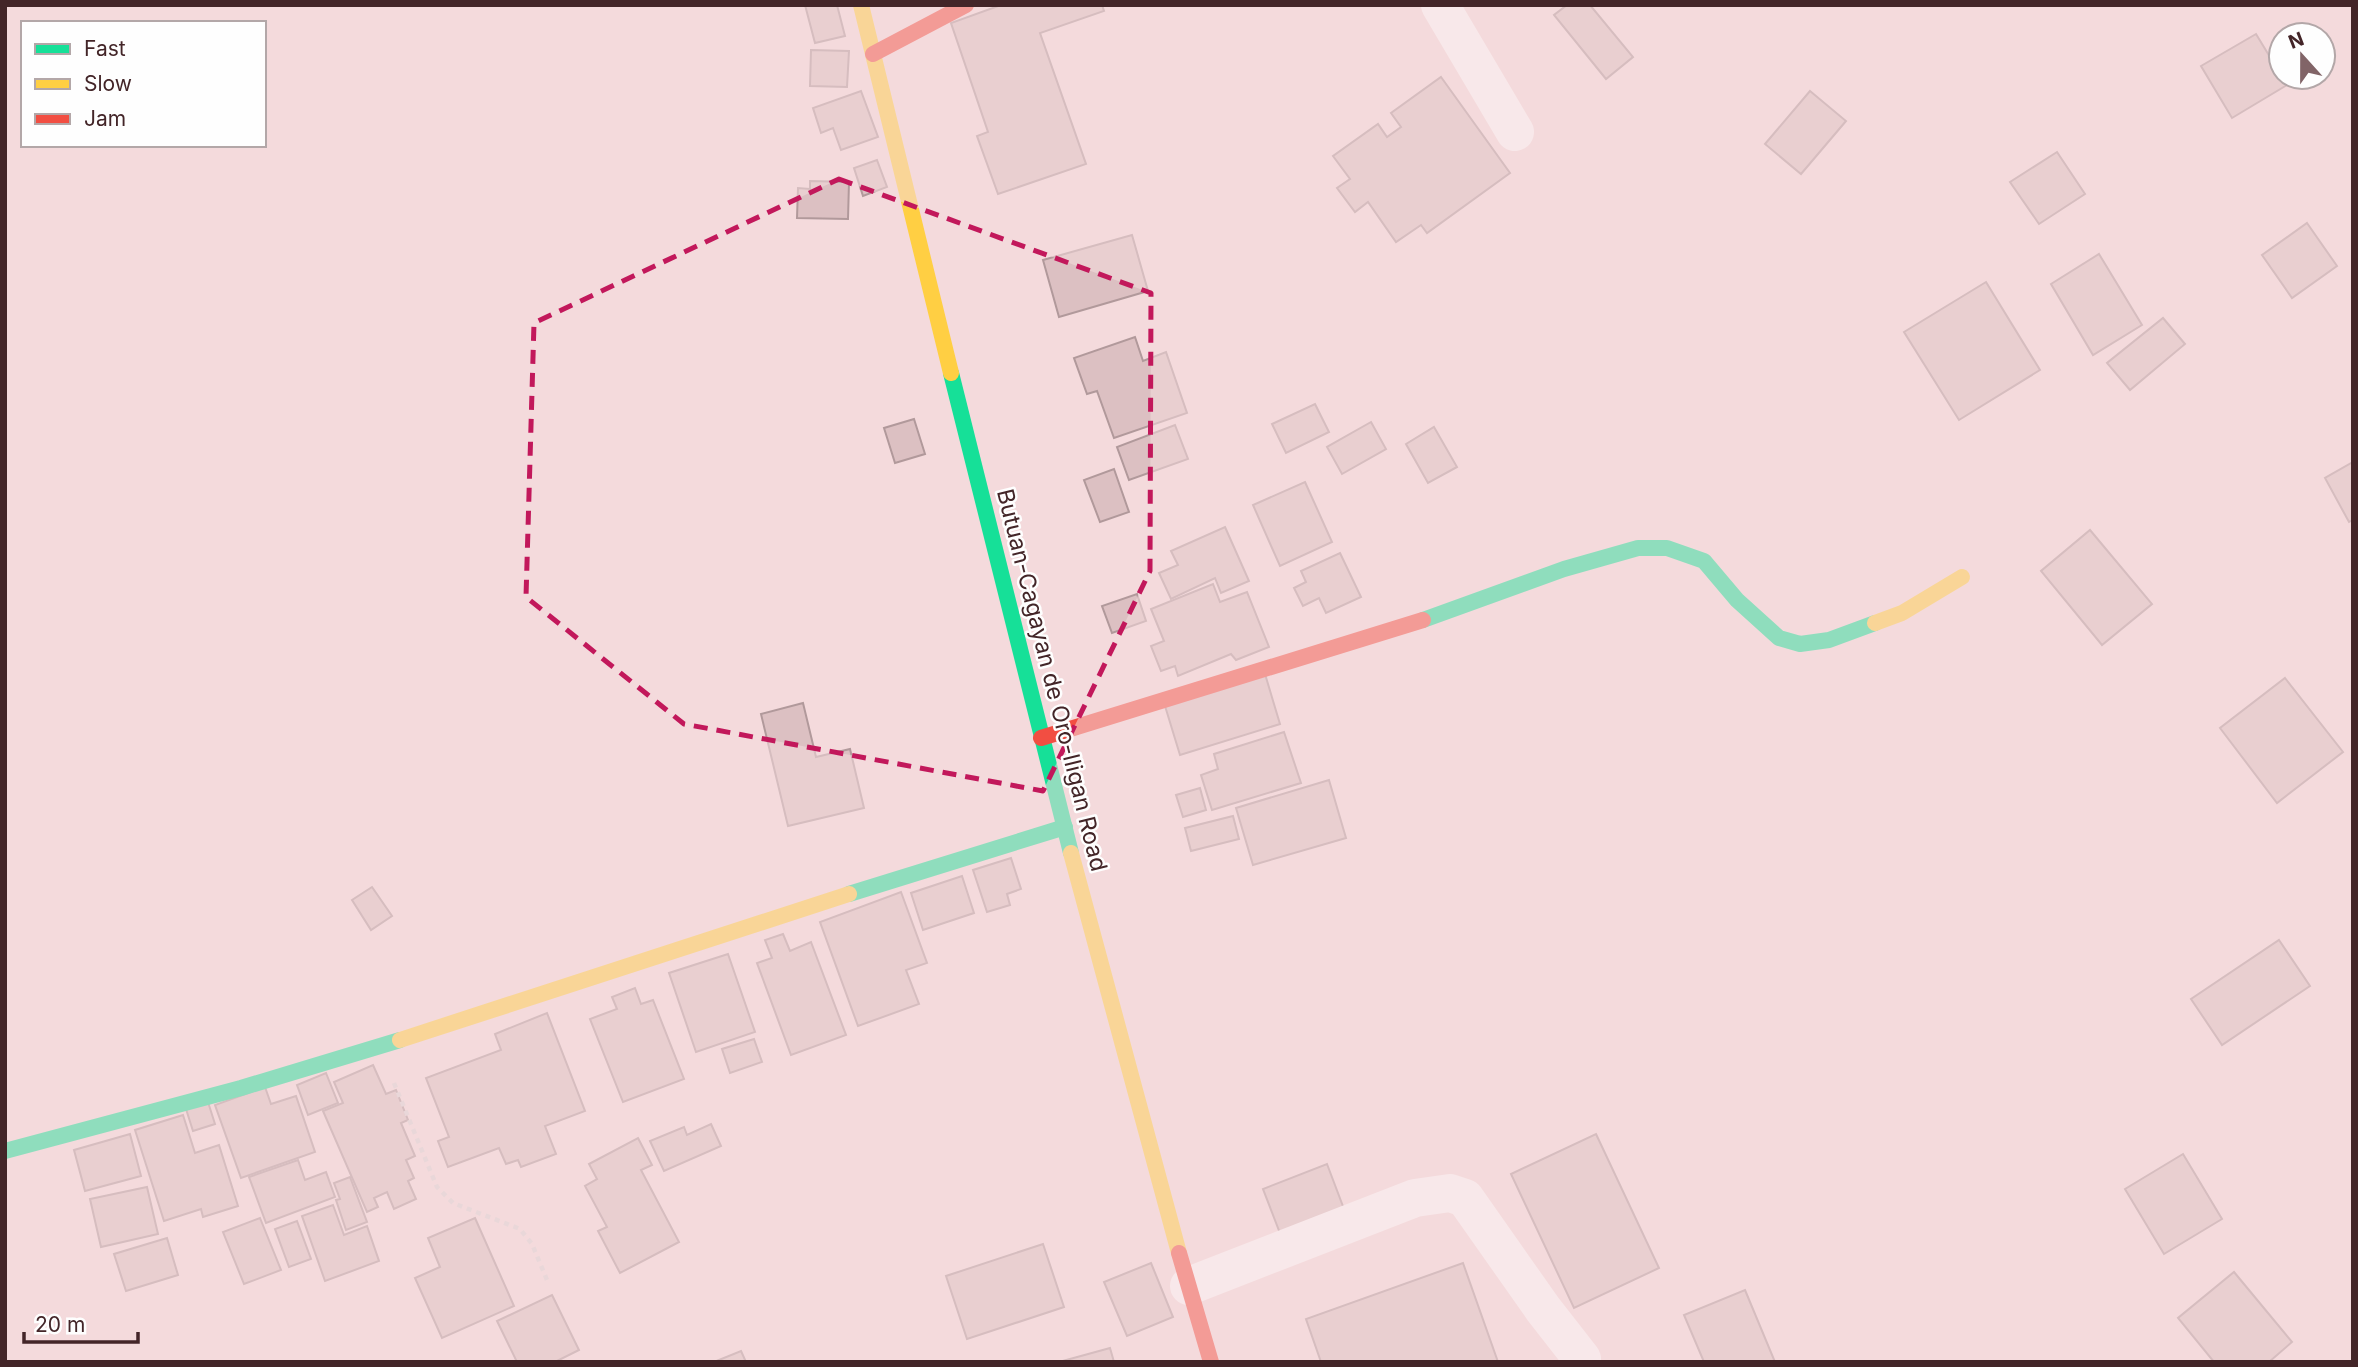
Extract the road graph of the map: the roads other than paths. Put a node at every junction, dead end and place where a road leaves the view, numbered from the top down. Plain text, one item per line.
1 (861, 5) edge
2 (966, 5) edge
3 (1440, 5) edge
4 (873, 54) junction
5 (1515, 132) dead end
6 (1962, 577) dead end
7 (1041, 737) junction
8 (1065, 828) junction
9 (5, 1151) edge
10 (1189, 1286) junction
11 (1582, 1359) dead end
12 (1211, 1362) edge

1 - 4 main road, Butuan-Cagayan de Oro-Iligan Road
2 - 4 main road
3 - 5 street
4 - 7 main road, Butuan-Cagayan de Oro-Iligan Road
6 - 7 main road
7 - 8 main road, Butuan-Cagayan de Oro-Iligan Road
8 - 9 main road
8 - 10 main road, Butuan-Cagayan de Oro-Iligan Road
10 - 11 street
10 - 12 main road, Butuan-Cagayan de Oro-Iligan Road

